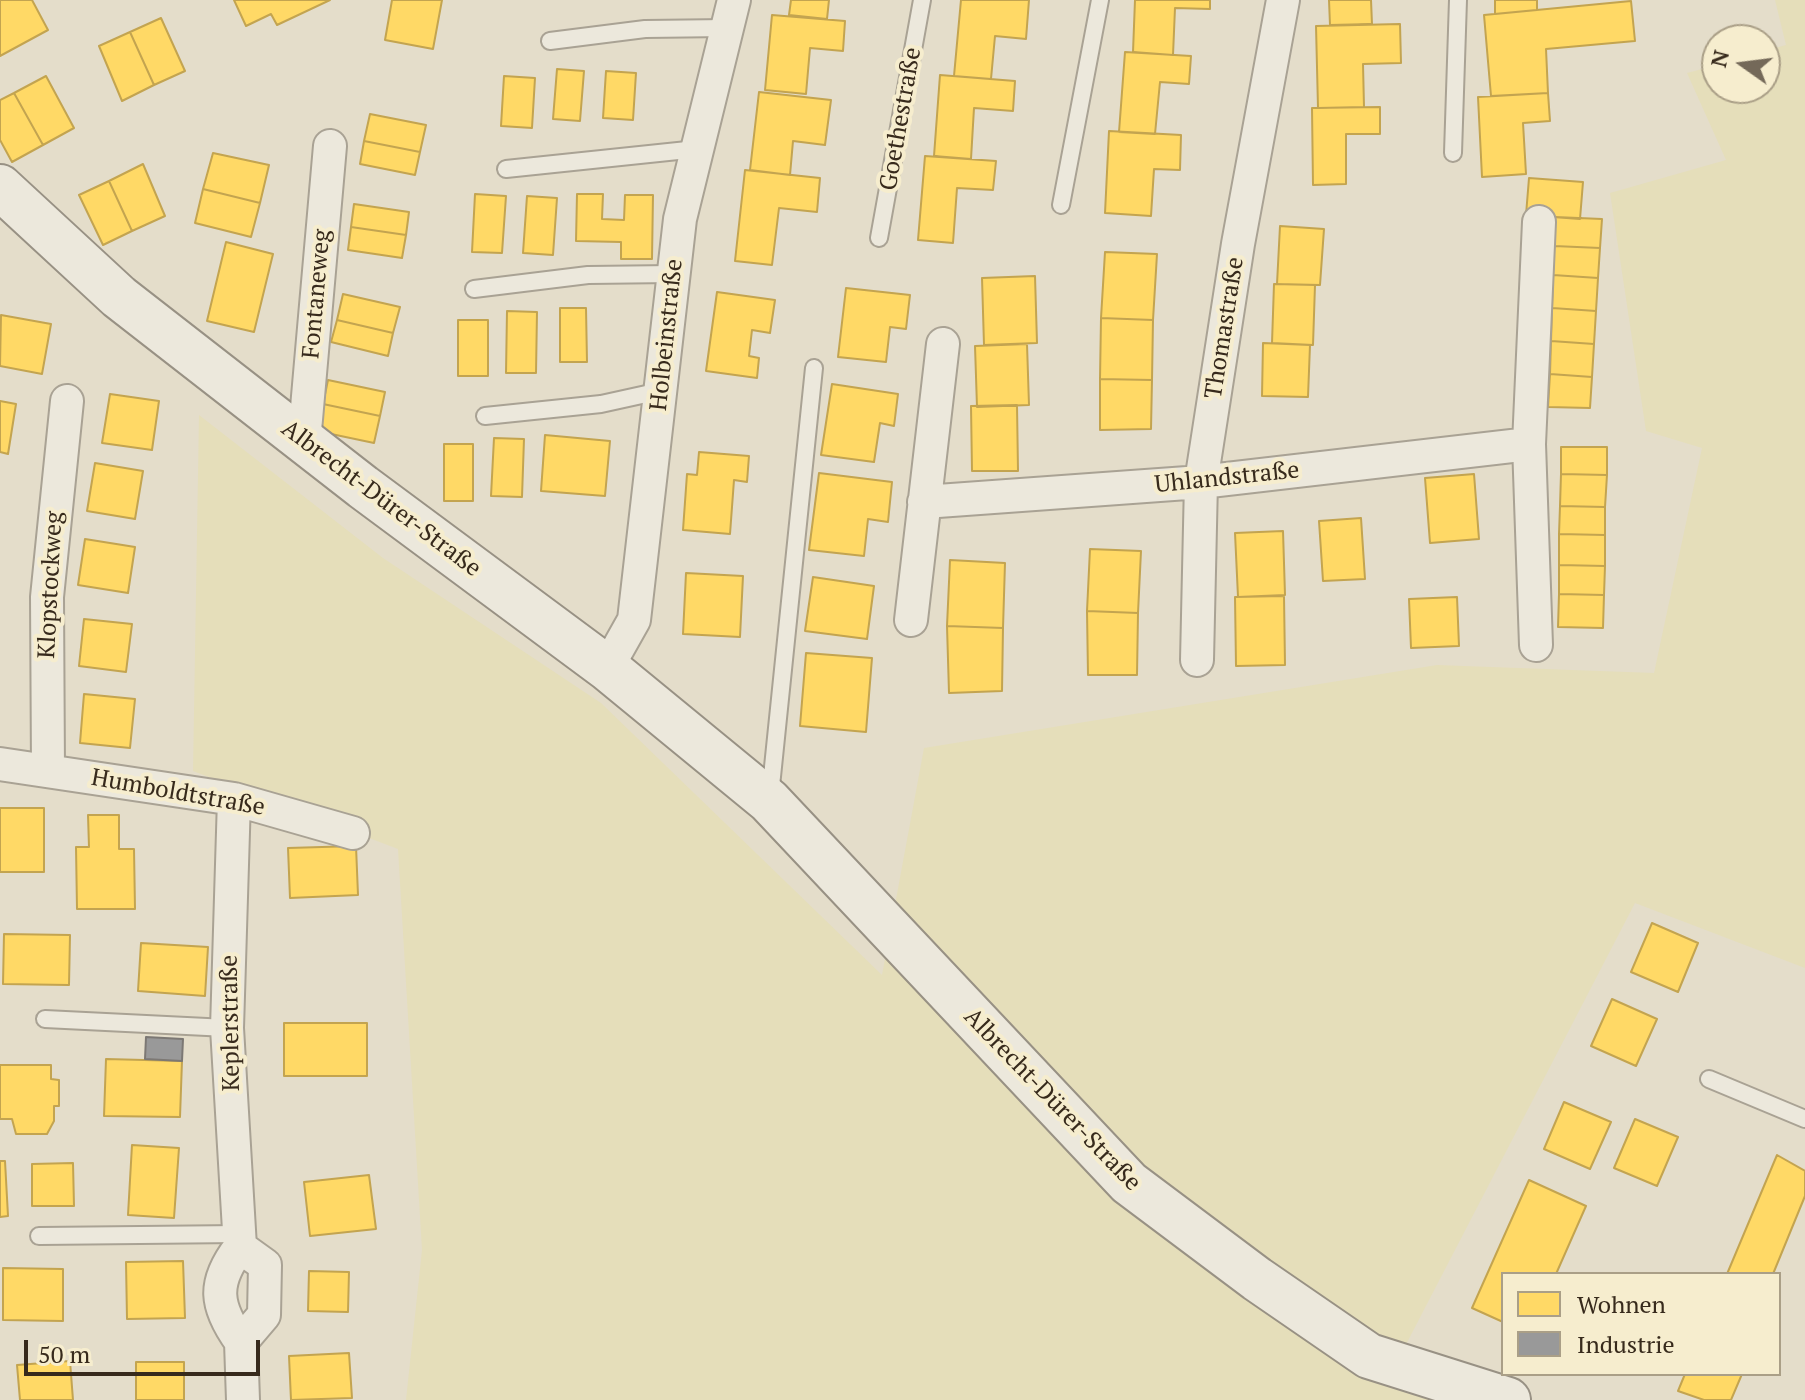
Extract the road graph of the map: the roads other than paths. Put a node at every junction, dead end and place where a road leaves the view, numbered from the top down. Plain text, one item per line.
1 (922, 0) edge
2 (1100, 0) edge
3 (1283, 0) edge
4 (1458, 0) edge
5 (731, 14) edge
6 (550, 41) dead end
7 (330, 146) dead end
8 (697, 149) junction
9 (1453, 153) dead end
10 (506, 169) dead end
11 (0, 187) edge
12 (1061, 205) dead end
13 (1539, 222) dead end
14 (879, 238) dead end
15 (673, 274) junction
16 (474, 289) dead end
17 (943, 344) dead end
18 (814, 368) dead end
19 (660, 391) junction
20 (67, 401) dead end
21 (485, 416) dead end
22 (304, 442) junction
23 (1529, 444) junction
24 (1201, 482) junction
25 (924, 502) junction
26 (911, 620) dead end
27 (1536, 645) dead end
28 (1197, 660) dead end
29 (607, 668) junction
30 (0, 764) edge
31 (48, 770) junction
32 (234, 799) junction
33 (769, 801) junction
34 (353, 833) dead end
35 (45, 1019) dead end
36 (227, 1028) junction
37 (1709, 1079) dead end
38 (1805, 1119) edge
39 (39, 1236) dead end
40 (240, 1240) junction
41 (241, 1342) junction
42 (243, 1400) edge
43 (1508, 1400) edge

1 - 14 lane, Goethestraße
2 - 12 lane
3 - 24 street, Thomastraße
4 - 9 lane
5 - 6 lane
5 - 8 street, Holbeinstraße
7 - 22 street, Fontaneweg
8 - 10 lane
8 - 15 street, Holbeinstraße
11 - 22 street, Albrecht-Dürer-Straße
13 - 23 street
15 - 16 lane
15 - 19 street, Holbeinstraße
17 - 25 street
18 - 33 lane
19 - 21 lane
19 - 29 street, Holbeinstraße
20 - 31 street, Klopstockweg
22 - 29 street, Albrecht-Dürer-Straße
23 - 24 street, Uhlandstraße
23 - 27 street
24 - 25 street, Uhlandstraße
24 - 28 street, Thomastraße
25 - 26 street
29 - 33 street, Albrecht-Dürer-Straße
30 - 31 street, Humboldtstraße
31 - 32 street, Humboldtstraße
32 - 34 street, Humboldtstraße
32 - 36 street, Keplerstraße
33 - 43 street, Albrecht-Dürer-Straße
35 - 36 lane
36 - 40 street, Keplerstraße
37 - 38 lane
39 - 40 lane
40 - 41 street
40 - 41 street
41 - 42 street

